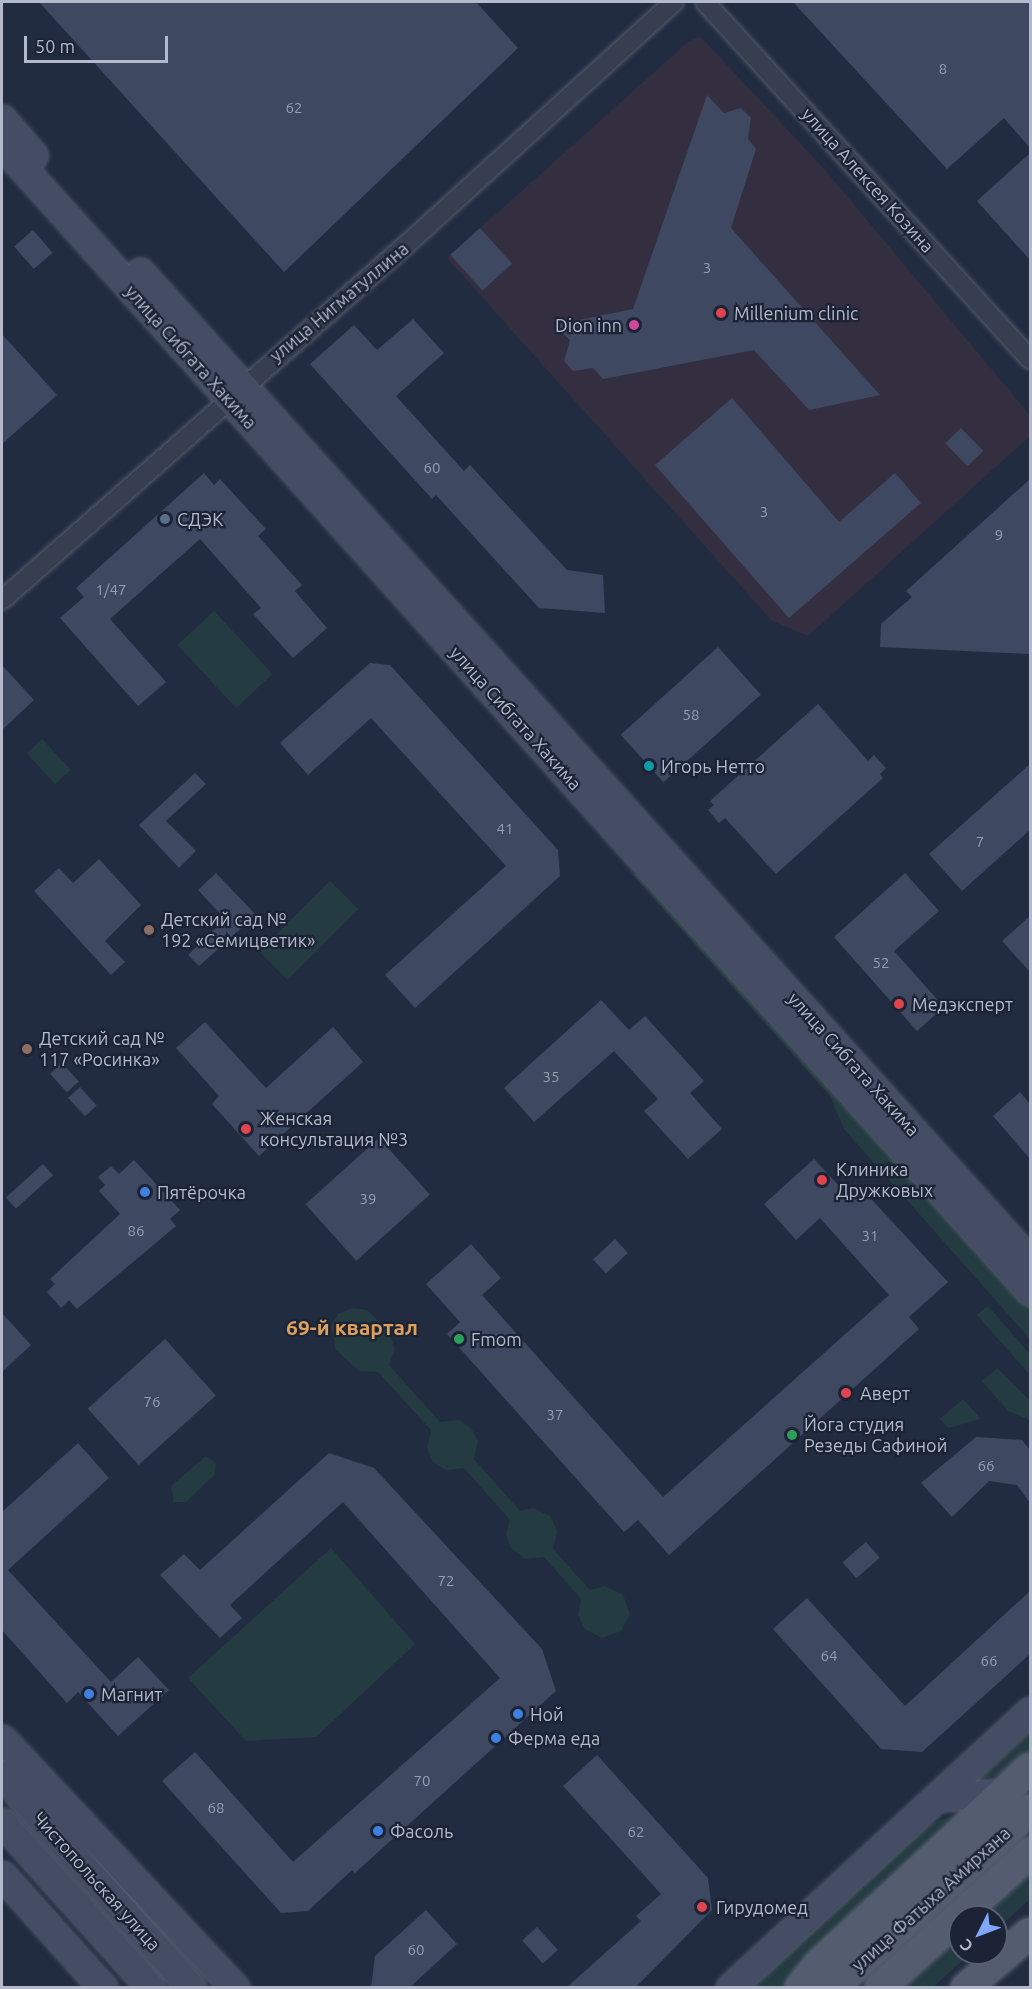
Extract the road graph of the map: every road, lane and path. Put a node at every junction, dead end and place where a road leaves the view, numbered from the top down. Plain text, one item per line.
1 (674, 2) edge
2 (705, 2) edge
3 (2, 120) edge
4 (2, 145) edge
5 (1030, 359) edge
6 (236, 391) junction
7 (2, 600) edge
8 (1030, 1261) edge
9 (1030, 1291) edge
10 (1030, 1711) edge
11 (2, 1739) edge
12 (1030, 1768) edge
13 (2, 1775) edge
14 (1002, 1793) junction
15 (937, 1797) junction
16 (1030, 1810) edge
17 (2, 1822) edge
18 (1030, 1853) edge
19 (2, 1875) edge
20 (1030, 1933) edge
21 (103, 1988) edge
22 (151, 1988) edge
23 (192, 1988) edge
24 (235, 1988) edge
25 (730, 1988) edge
26 (800, 1988) edge
27 (832, 1988) edge
28 (880, 1988) edge
29 (966, 1988) edge

1 - 6 street, улица Нигматуллина
2 - 5 street, улица Алексея Козина
3 - 6 main road, улица Сибгата Хакима
4 - 6 main road, улица Сибгата Хакима
6 - 7 street, улица Нигматуллина
6 - 8 main road, улица Сибгата Хакима
6 - 9 main road, улица Сибгата Хакима
10 - 15 main road
11 - 24 main road
12 - 14 main road
13 - 23 main road, Чистопольская улица
14 - 15 main road
14 - 26 main road
15 - 25 main road
16 - 27 main road, улица Фатыха Амирхана
17 - 22 main road, Чистопольская улица
18 - 28 main road, улица Фатыха Амирхана
19 - 21 main road
20 - 29 main road

